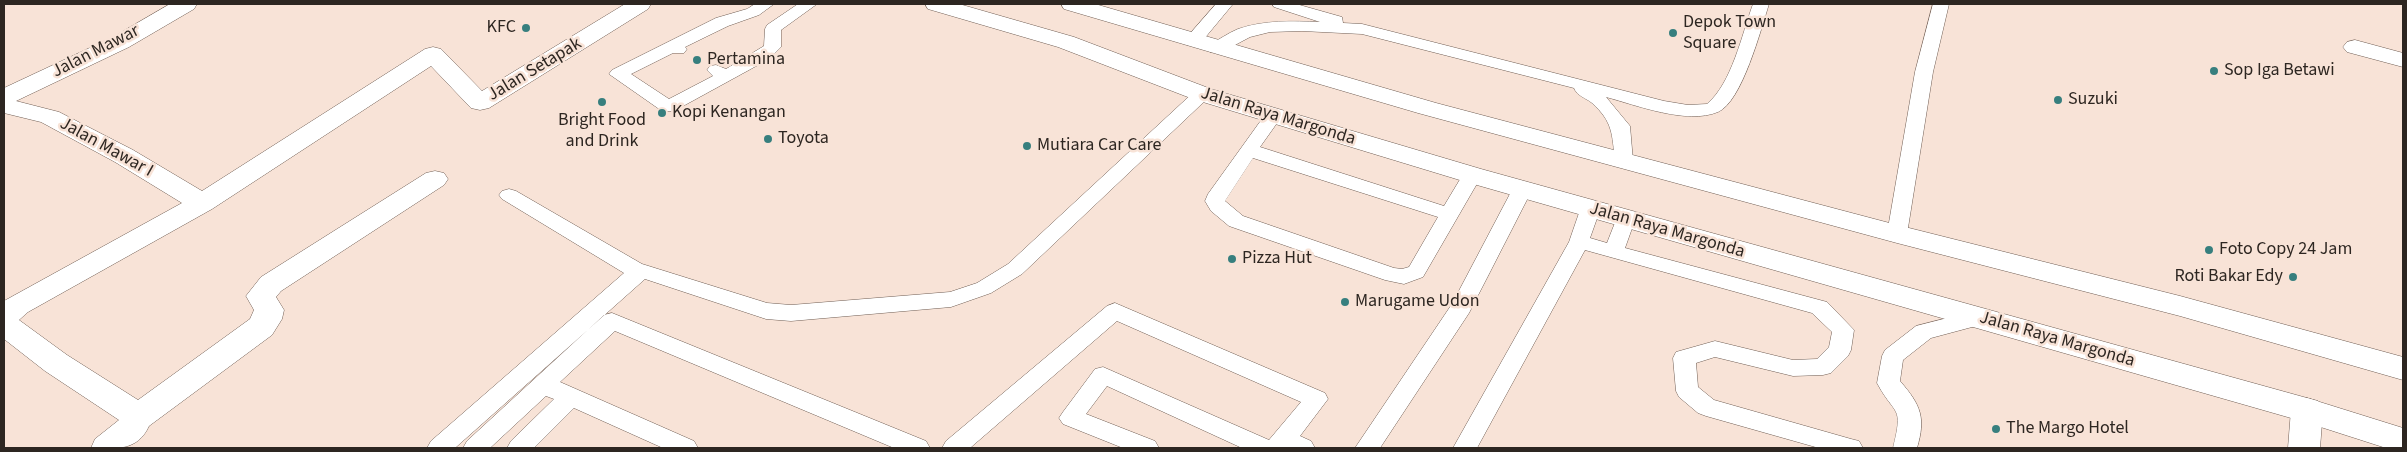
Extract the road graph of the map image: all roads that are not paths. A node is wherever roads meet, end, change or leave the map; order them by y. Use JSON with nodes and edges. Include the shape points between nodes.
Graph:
{"nodes":[{"id":1,"x":186,"y":4,"type":"edge"},
{"id":2,"x":640,"y":4,"type":"edge"},
{"id":3,"x":766,"y":4,"type":"edge"},
{"id":4,"x":809,"y":4,"type":"edge"},
{"id":5,"x":936,"y":4,"type":"edge"},
{"id":6,"x":1225,"y":4,"type":"edge"},
{"id":7,"x":1280,"y":4,"type":"edge"},
{"id":8,"x":1761,"y":4,"type":"edge"},
{"id":9,"x":1941,"y":4,"type":"edge"},
{"id":10,"x":1077,"y":5,"type":"edge"},
{"id":11,"x":1362,"y":29,"type":"junction"},
{"id":12,"x":1050,"y":38,"type":"junction"},
{"id":13,"x":1205,"y":44,"type":"junction"},
{"id":14,"x":2356,"y":47,"type":"dead end"},
{"id":15,"x":2403,"y":60,"type":"edge"},
{"id":16,"x":1572,"y":83,"type":"junction"},
{"id":17,"x":1202,"y":94,"type":"junction"},
{"id":18,"x":4,"y":97,"type":"edge"},
{"id":19,"x":4,"y":105,"type":"edge"},
{"id":20,"x":1273,"y":116,"type":"junction"},
{"id":21,"x":1249,"y":150,"type":"junction"},
{"id":22,"x":1624,"y":161,"type":"junction"},
{"id":23,"x":1472,"y":175,"type":"junction"},
{"id":24,"x":435,"y":179,"type":"dead end"},
{"id":25,"x":1522,"y":190,"type":"junction"},
{"id":26,"x":509,"y":195,"type":"dead end"},
{"id":27,"x":202,"y":203,"type":"junction"},
{"id":28,"x":1590,"y":210,"type":"junction"},
{"id":29,"x":1449,"y":214,"type":"junction"},
{"id":30,"x":1625,"y":220,"type":"junction"},
{"id":31,"x":1897,"y":234,"type":"junction"},
{"id":32,"x":1579,"y":242,"type":"junction"},
{"id":33,"x":1614,"y":251,"type":"junction"},
{"id":34,"x":639,"y":272,"type":"junction"},
{"id":35,"x":4,"y":316,"type":"edge"},
{"id":36,"x":1978,"y":318,"type":"junction"},
{"id":37,"x":4,"y":324,"type":"edge"},
{"id":38,"x":2403,"y":369,"type":"edge"},
{"id":39,"x":544,"y":385,"type":"junction"},
{"id":40,"x":571,"y":397,"type":"junction"},
{"id":41,"x":2307,"y":410,"type":"junction"},
{"id":42,"x":135,"y":419,"type":"junction"},
{"id":43,"x":2403,"y":441,"type":"edge"},
{"id":44,"x":1281,"y":446,"type":"edge"},
{"id":45,"x":107,"y":448,"type":"edge"},
{"id":46,"x":440,"y":448,"type":"edge"},
{"id":47,"x":475,"y":448,"type":"edge"},
{"id":48,"x":519,"y":448,"type":"edge"},
{"id":49,"x":686,"y":448,"type":"edge"},
{"id":50,"x":918,"y":448,"type":"edge"},
{"id":51,"x":954,"y":448,"type":"edge"},
{"id":52,"x":1147,"y":448,"type":"edge"},
{"id":53,"x":1367,"y":448,"type":"edge"},
{"id":54,"x":1465,"y":448,"type":"edge"},
{"id":55,"x":1851,"y":448,"type":"edge"},
{"id":56,"x":1905,"y":448,"type":"edge"},
{"id":57,"x":2304,"y":448,"type":"edge"}],
"edges":[{"from":1,"to":18,"type":"main road","name":"Jalan Mawar","via":[[121,42]]},
{"from":2,"to":27,"type":"main road","name":"Jalan Setapak","via":[[480,103],[433,54]]},
{"from":3,"to":4,"type":"lane","via":[[722,22],[676,48],[618,74],[668,107],[721,73],[763,55],[772,47],[773,29]]},
{"from":5,"to":12,"type":"main road","name":"Jalan Raya Margonda"},
{"from":6,"to":13,"type":"lane"},
{"from":7,"to":11,"type":"lane"},
{"from":8,"to":16,"type":"lane","via":[[1730,89],[1714,108],[1681,110]]},
{"from":9,"to":31,"type":"lane","via":[[1924,72]]},
{"from":10,"to":12,"type":"main road"},
{"from":10,"to":13,"type":"main road"},
{"from":11,"to":13,"type":"lane","via":[[1322,26],[1263,29]]},
{"from":11,"to":16,"type":"lane"},
{"from":12,"to":17,"type":"main road","name":"Jalan Raya Margonda"},
{"from":13,"to":22,"type":"main road"},
{"from":14,"to":15,"type":"main road"},
{"from":16,"to":22,"type":"lane","via":[[1598,99],[1621,126]]},
{"from":17,"to":20,"type":"main road","name":"Jalan Raya Margonda"},
{"from":17,"to":34,"type":"lane","via":[[1015,268],[984,288],[951,299],[791,313],[766,311],[648,272]]},
{"from":19,"to":27,"type":"main road","name":"Jalan Mawar I","via":[[50,117]]},
{"from":20,"to":21,"type":"lane"},
{"from":20,"to":23,"type":"main road","name":"Jalan Raya Margonda"},
{"from":21,"to":29,"type":"lane"},
{"from":21,"to":29,"type":"lane","via":[[1218,194],[1215,201],[1218,206],[1236,221],[1392,275],[1404,277],[1416,272]]},
{"from":22,"to":31,"type":"main road"},
{"from":23,"to":25,"type":"main road","name":"Jalan Raya Margonda"},
{"from":23,"to":29,"type":"lane"},
{"from":24,"to":42,"type":"main road","via":[[271,284],[261,296],[270,310],[261,327]]},
{"from":25,"to":28,"type":"main road","name":"Jalan Raya Margonda"},
{"from":25,"to":53,"type":"lane","via":[[1461,308]]},
{"from":26,"to":34,"type":"lane"},
{"from":27,"to":35,"type":"main road","via":[[18,304]]},
{"from":28,"to":30,"type":"main road","name":"Jalan Raya Margonda"},
{"from":28,"to":32,"type":"lane"},
{"from":30,"to":33,"type":"lane"},
{"from":30,"to":36,"type":"main road","name":"Jalan Raya Margonda"},
{"from":31,"to":38,"type":"main road","via":[[2190,308]]},
{"from":32,"to":33,"type":"lane"},
{"from":32,"to":54,"type":"lane"},
{"from":33,"to":55,"type":"lane","via":[[1819,307],[1843,330],[1840,350],[1823,367],[1793,368],[1715,349],[1684,358],[1687,391],[1706,407]]},
{"from":34,"to":46,"type":"lane"},
{"from":36,"to":41,"type":"main road","name":"Jalan Raya Margonda"},
{"from":36,"to":56,"type":"lane","via":[[1924,332],[1892,356],[1888,383],[1909,407],[1911,431]]},
{"from":37,"to":42,"type":"main road","via":[[56,363],[129,410]]},
{"from":39,"to":40,"type":"lane"},
{"from":39,"to":47,"type":"lane"},
{"from":39,"to":50,"type":"lane","via":[[612,321]]},
{"from":40,"to":48,"type":"lane"},
{"from":40,"to":49,"type":"lane"},
{"from":41,"to":43,"type":"main road","name":"Jalan Raya Margonda"},
{"from":41,"to":57,"type":"main road"},
{"from":42,"to":45,"type":"main road","via":[[132,428]]},
{"from":44,"to":51,"type":"lane","via":[[1317,398],[1115,310]]},
{"from":44,"to":52,"type":"lane","via":[[1103,375],[1071,418]]}]}
